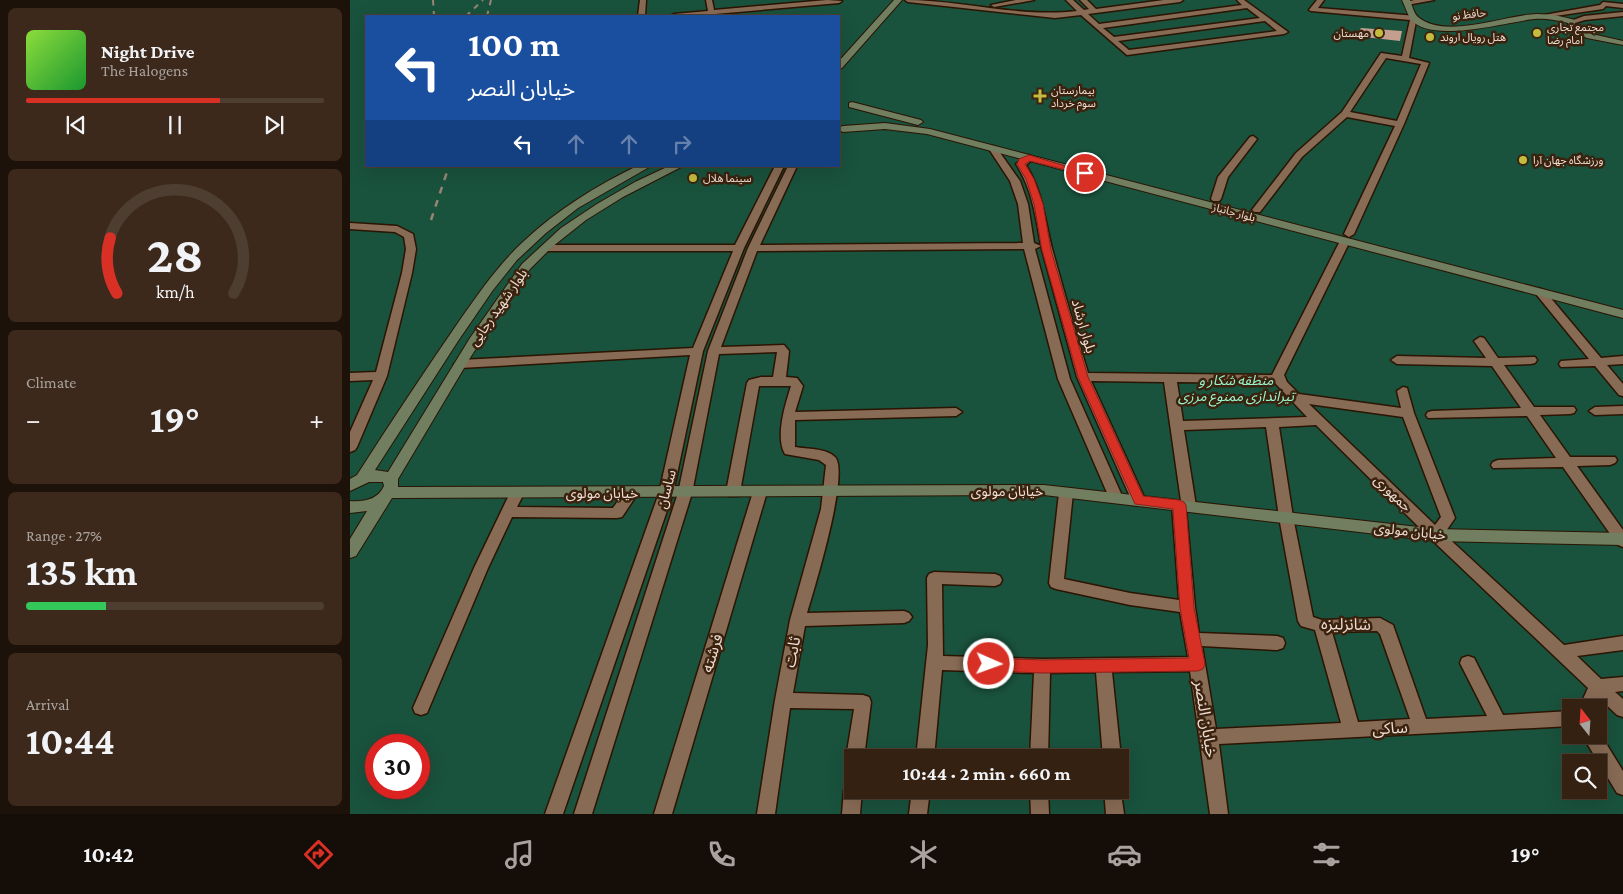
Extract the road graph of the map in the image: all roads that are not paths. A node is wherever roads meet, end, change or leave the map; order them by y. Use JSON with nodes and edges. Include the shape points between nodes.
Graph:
{"nodes":[{"id":1,"x":643,"y":0,"type":"edge"},
{"id":2,"x":709,"y":0,"type":"edge"},
{"id":3,"x":839,"y":0,"type":"edge"},
{"id":4,"x":908,"y":0,"type":"edge"},
{"id":5,"x":952,"y":0,"type":"edge"},
{"id":6,"x":1031,"y":0,"type":"edge"},
{"id":7,"x":1069,"y":0,"type":"edge"},
{"id":8,"x":1083,"y":0,"type":"edge"},
{"id":9,"x":1180,"y":0,"type":"edge"},
{"id":10,"x":1240,"y":0,"type":"edge"},
{"id":11,"x":1321,"y":0,"type":"edge"},
{"id":12,"x":1431,"y":0,"type":"edge"},
{"id":13,"x":921,"y":1,"type":"edge"},
{"id":14,"x":891,"y":2,"type":"edge"},
{"id":15,"x":1407,"y":2,"type":"edge"},
{"id":16,"x":777,"y":3,"type":"edge"},
{"id":17,"x":984,"y":4,"type":"edge"},
{"id":18,"x":1248,"y":6,"type":"junction"},
{"id":19,"x":1623,"y":6,"type":"edge"},
{"id":20,"x":1095,"y":11,"type":"junction"},
{"id":21,"x":1085,"y":12,"type":"junction"},
{"id":22,"x":711,"y":14,"type":"edge"},
{"id":23,"x":1623,"y":14,"type":"edge"},
{"id":24,"x":642,"y":15,"type":"edge"},
{"id":25,"x":692,"y":15,"type":"edge"},
{"id":26,"x":782,"y":15,"type":"edge"},
{"id":27,"x":1548,"y":15,"type":"junction"},
{"id":28,"x":1414,"y":18,"type":"junction"},
{"id":29,"x":1265,"y":19,"type":"junction"},
{"id":30,"x":1572,"y":22,"type":"junction"},
{"id":31,"x":1099,"y":26,"type":"junction"},
{"id":32,"x":1113,"y":39,"type":"junction"},
{"id":33,"x":1623,"y":43,"type":"edge"},
{"id":34,"x":840,"y":52,"type":"edge"},
{"id":35,"x":1406,"y":57,"type":"dead end"},
{"id":36,"x":840,"y":65,"type":"edge"},
{"id":37,"x":840,"y":102,"type":"edge"},
{"id":38,"x":852,"y":105,"type":"junction"},
{"id":39,"x":1345,"y":114,"type":"junction"},
{"id":40,"x":1400,"y":124,"type":"junction"},
{"id":41,"x":841,"y":129,"type":"edge"},
{"id":42,"x":1253,"y":139,"type":"dead end"},
{"id":43,"x":993,"y":148,"type":"junction"},
{"id":44,"x":1029,"y":158,"type":"junction"},
{"id":45,"x":644,"y":167,"type":"edge"},
{"id":46,"x":676,"y":167,"type":"edge"},
{"id":47,"x":780,"y":167,"type":"edge"},
{"id":48,"x":792,"y":167,"type":"edge"},
{"id":49,"x":1216,"y":199,"type":"junction"},
{"id":50,"x":1257,"y":210,"type":"junction"},
{"id":51,"x":350,"y":226,"type":"edge"},
{"id":52,"x":1347,"y":237,"type":"junction"},
{"id":53,"x":1046,"y":245,"type":"junction"},
{"id":54,"x":1029,"y":247,"type":"junction"},
{"id":55,"x":545,"y":248,"type":"junction"},
{"id":56,"x":739,"y":248,"type":"junction"},
{"id":57,"x":753,"y":248,"type":"junction"},
{"id":58,"x":1540,"y":292,"type":"junction"},
{"id":59,"x":1623,"y":304,"type":"edge"},
{"id":60,"x":1623,"y":314,"type":"edge"},
{"id":61,"x":1480,"y":342,"type":"dead end"},
{"id":62,"x":697,"y":351,"type":"junction"},
{"id":63,"x":714,"y":351,"type":"junction"},
{"id":64,"x":1396,"y":360,"type":"dead end"},
{"id":65,"x":1531,"y":360,"type":"dead end"},
{"id":66,"x":1623,"y":360,"type":"edge"},
{"id":67,"x":1495,"y":362,"type":"junction"},
{"id":68,"x":1598,"y":362,"type":"junction"},
{"id":69,"x":460,"y":364,"type":"junction"},
{"id":70,"x":1566,"y":364,"type":"dead end"},
{"id":71,"x":381,"y":376,"type":"junction"},
{"id":72,"x":350,"y":377,"type":"edge"},
{"id":73,"x":1083,"y":377,"type":"junction"},
{"id":74,"x":1170,"y":378,"type":"junction"},
{"id":75,"x":1279,"y":379,"type":"junction"},
{"id":76,"x":779,"y":381,"type":"junction"},
{"id":77,"x":1403,"y":391,"type":"dead end"},
{"id":78,"x":1623,"y":392,"type":"edge"},
{"id":79,"x":1295,"y":398,"type":"junction"},
{"id":80,"x":1570,"y":410,"type":"dead end"},
{"id":81,"x":1623,"y":410,"type":"edge"},
{"id":82,"x":1530,"y":411,"type":"junction"},
{"id":83,"x":1594,"y":411,"type":"dead end"},
{"id":84,"x":956,"y":412,"type":"dead end"},
{"id":85,"x":1408,"y":413,"type":"junction"},
{"id":86,"x":1432,"y":415,"type":"dead end"},
{"id":87,"x":789,"y":416,"type":"junction"},
{"id":88,"x":1319,"y":421,"type":"junction"},
{"id":89,"x":1272,"y":422,"type":"junction"},
{"id":90,"x":1177,"y":426,"type":"junction"},
{"id":91,"x":350,"y":447,"type":"edge"},
{"id":92,"x":1610,"y":460,"type":"dead end"},
{"id":93,"x":1566,"y":462,"type":"junction"},
{"id":94,"x":1498,"y":465,"type":"dead end"},
{"id":95,"x":357,"y":482,"type":"edge"},
{"id":96,"x":387,"y":491,"type":"junction"},
{"id":97,"x":733,"y":492,"type":"junction"},
{"id":98,"x":760,"y":492,"type":"junction"},
{"id":99,"x":828,"y":492,"type":"junction"},
{"id":100,"x":1066,"y":492,"type":"junction"},
{"id":101,"x":517,"y":493,"type":"junction"},
{"id":102,"x":631,"y":493,"type":"junction"},
{"id":103,"x":666,"y":493,"type":"junction"},
{"id":104,"x":686,"y":493,"type":"junction"},
{"id":105,"x":1116,"y":498,"type":"junction"},
{"id":106,"x":1139,"y":501,"type":"junction"},
{"id":107,"x":1184,"y":506,"type":"junction"},
{"id":108,"x":350,"y":507,"type":"edge"},
{"id":109,"x":508,"y":512,"type":"junction"},
{"id":110,"x":1286,"y":517,"type":"junction"},
{"id":111,"x":1436,"y":535,"type":"junction"},
{"id":112,"x":1623,"y":540,"type":"edge"},
{"id":113,"x":350,"y":552,"type":"edge"},
{"id":114,"x":995,"y":580,"type":"dead end"},
{"id":115,"x":1187,"y":608,"type":"junction"},
{"id":116,"x":904,"y":617,"type":"dead end"},
{"id":117,"x":798,"y":620,"type":"junction"},
{"id":118,"x":1322,"y":626,"type":"junction"},
{"id":119,"x":1192,"y":639,"type":"junction"},
{"id":120,"x":1277,"y":643,"type":"dead end"},
{"id":121,"x":1623,"y":643,"type":"edge"},
{"id":122,"x":1560,"y":652,"type":"junction"},
{"id":123,"x":935,"y":662,"type":"junction"},
{"id":124,"x":1468,"y":663,"type":"dead end"},
{"id":125,"x":1198,"y":664,"type":"junction"},
{"id":126,"x":1103,"y":665,"type":"junction"},
{"id":127,"x":1042,"y":666,"type":"junction"},
{"id":128,"x":1623,"y":684,"type":"edge"},
{"id":129,"x":1597,"y":686,"type":"junction"},
{"id":130,"x":1591,"y":699,"type":"edge"},
{"id":131,"x":783,"y":700,"type":"junction"},
{"id":132,"x":421,"y":708,"type":"dead end"},
{"id":133,"x":1623,"y":710,"type":"edge"},
{"id":134,"x":1562,"y":720,"type":"edge"},
{"id":135,"x":1499,"y":723,"type":"junction"},
{"id":136,"x":1420,"y":727,"type":"junction"},
{"id":137,"x":1352,"y":730,"type":"junction"},
{"id":138,"x":1209,"y":737,"type":"junction"},
{"id":139,"x":1597,"y":744,"type":"edge"},
{"id":140,"x":856,"y":749,"type":"edge"},
{"id":141,"x":926,"y":749,"type":"edge"},
{"id":142,"x":1039,"y":749,"type":"edge"},
{"id":143,"x":1111,"y":749,"type":"edge"},
{"id":144,"x":1623,"y":787,"type":"edge"},
{"id":145,"x":852,"y":799,"type":"edge"},
{"id":146,"x":920,"y":799,"type":"edge"},
{"id":147,"x":1039,"y":799,"type":"edge"},
{"id":148,"x":1114,"y":799,"type":"edge"},
{"id":149,"x":554,"y":814,"type":"edge"},
{"id":150,"x":583,"y":814,"type":"edge"},
{"id":151,"x":663,"y":814,"type":"edge"},
{"id":152,"x":766,"y":814,"type":"edge"},
{"id":153,"x":851,"y":814,"type":"edge"},
{"id":154,"x":918,"y":814,"type":"edge"},
{"id":155,"x":1040,"y":814,"type":"edge"},
{"id":156,"x":1115,"y":814,"type":"edge"},
{"id":157,"x":1219,"y":814,"type":"edge"}],
"edges":[{"from":1,"to":24,"type":"street"},
{"from":2,"to":22,"type":"street"},
{"from":3,"to":16,"type":"street"},
{"from":4,"to":13,"type":"street"},
{"from":5,"to":17,"type":"street"},
{"from":6,"to":17,"type":"street"},
{"from":7,"to":21,"type":"street"},
{"from":8,"to":20,"type":"street"},
{"from":9,"to":20,"type":"street"},
{"from":10,"to":18,"type":"street"},
{"from":11,"to":28,"type":"street","via":[[1314,10]]},
{"from":12,"to":15,"type":"street"},
{"from":13,"to":17,"type":"street"},
{"from":14,"to":34,"type":"main road"},
{"from":14,"to":36,"type":"main road"},
{"from":15,"to":28,"type":"main road"},
{"from":16,"to":22,"type":"street"},
{"from":16,"to":26,"type":"street"},
{"from":17,"to":21,"type":"street","via":[[1055,16]]},
{"from":18,"to":29,"type":"street"},
{"from":18,"to":31,"type":"street"},
{"from":19,"to":27,"type":"street","via":[[1603,4],[1604,7]]},
{"from":20,"to":21,"type":"street"},
{"from":21,"to":31,"type":"street"},
{"from":22,"to":25,"type":"street"},
{"from":23,"to":30,"type":"street"},
{"from":27,"to":28,"type":"main road","name":"حافظ نو","via":[[1449,28],[1431,26]]},
{"from":27,"to":30,"type":"main road"},
{"from":28,"to":35,"type":"street"},
{"from":29,"to":32,"type":"street"},
{"from":29,"to":32,"type":"street","via":[[1284,32],[1138,53],[1127,53]]},
{"from":30,"to":33,"type":"main road","via":[[1571,27],[1581,33]]},
{"from":31,"to":32,"type":"street"},
{"from":37,"to":38,"type":"main road","name":"بلوار جانباز"},
{"from":38,"to":41,"type":"main road","via":[[860,118],[852,126]]},
{"from":38,"to":49,"type":"main road","name":"بلوار جانباز"},
{"from":39,"to":40,"type":"street"},
{"from":39,"to":40,"type":"street","via":[[1384,55],[1425,63]]},
{"from":39,"to":50,"type":"street","via":[[1299,155]]},
{"from":40,"to":52,"type":"street"},
{"from":41,"to":43,"type":"main road","name":"بلوار جانباز","via":[[872,126],[910,128]]},
{"from":42,"to":49,"type":"street","via":[[1223,177]]},
{"from":43,"to":44,"type":"main road","name":"بلوار جانباز"},
{"from":43,"to":54,"type":"street","via":[[1015,181],[1023,204]]},
{"from":44,"to":52,"type":"main road","name":"بلوار جانباز"},
{"from":44,"to":53,"type":"street","name":"بلوار ارشاد","via":[[1021,164],[1038,204]]},
{"from":45,"to":95,"type":"main road","name":"بلوار شهید رجایی","via":[[604,186],[572,208],[513,258],[456,334]]},
{"from":46,"to":55,"type":"main road","name":"بلوار شهید رجایی","via":[[617,195]]},
{"from":47,"to":56,"type":"street","name":"ساسان"},
{"from":48,"to":57,"type":"street","name":"ساسان"},
{"from":49,"to":50,"type":"main road","name":"بلوار جانباز"},
{"from":50,"to":52,"type":"main road","name":"بلوار جانباز"},
{"from":51,"to":71,"type":"street","via":[[397,229],[409,236],[411,249],[407,273]]},
{"from":52,"to":58,"type":"main road","name":"بلوار جانباز"},
{"from":52,"to":59,"type":"main road","name":"بلوار جانباز"},
{"from":52,"to":75,"type":"street","via":[[1278,375]]},
{"from":53,"to":54,"type":"street"},
{"from":53,"to":73,"type":"street","name":"بلوار ارشاد"},
{"from":54,"to":57,"type":"street"},
{"from":54,"to":105,"type":"street","via":[[1064,379]]},
{"from":55,"to":56,"type":"street"},
{"from":55,"to":69,"type":"main road","name":"بلوار شهید رجایی","via":[[512,285]]},
{"from":56,"to":62,"type":"street","name":"ساسان"},
{"from":57,"to":63,"type":"street","name":"ساسان"},
{"from":58,"to":60,"type":"main road","name":"بلوار جانباز"},
{"from":58,"to":68,"type":"street"},
{"from":61,"to":67,"type":"street"},
{"from":62,"to":69,"type":"street"},
{"from":62,"to":103,"type":"street","name":"ساسان"},
{"from":63,"to":76,"type":"street","via":[[780,348],[783,351]]},
{"from":63,"to":104,"type":"street","name":"ساسان"},
{"from":64,"to":67,"type":"street"},
{"from":65,"to":67,"type":"street"},
{"from":66,"to":68,"type":"street"},
{"from":67,"to":82,"type":"street"},
{"from":68,"to":70,"type":"street"},
{"from":68,"to":78,"type":"street"},
{"from":69,"to":96,"type":"main road","name":"بلوار شهید رجایی"},
{"from":71,"to":72,"type":"street"},
{"from":71,"to":91,"type":"street"},
{"from":73,"to":74,"type":"street"},
{"from":73,"to":106,"type":"street","name":"بلوار ارشاد"},
{"from":74,"to":75,"type":"street"},
{"from":74,"to":90,"type":"street","name":"خیابان النصر"},
{"from":75,"to":79,"type":"street","name":"جمهوری"},
{"from":76,"to":87,"type":"street","via":[[793,381],[797,386]]},
{"from":76,"to":97,"type":"street","via":[[753,383]]},
{"from":77,"to":85,"type":"street"},
{"from":79,"to":85,"type":"street"},
{"from":79,"to":88,"type":"street","name":"جمهوری"},
{"from":80,"to":82,"type":"street"},
{"from":81,"to":83,"type":"street"},
{"from":82,"to":86,"type":"street"},
{"from":82,"to":93,"type":"street"},
{"from":84,"to":87,"type":"street"},
{"from":85,"to":111,"type":"street","via":[[1448,518]]},
{"from":87,"to":99,"type":"street","name":"ثابت","via":[[790,451],[831,459]]},
{"from":88,"to":89,"type":"street"},
{"from":88,"to":111,"type":"street","name":"جمهوری"},
{"from":89,"to":90,"type":"street"},
{"from":89,"to":110,"type":"street"},
{"from":90,"to":107,"type":"street","name":"خیابان النصر"},
{"from":92,"to":93,"type":"street"},
{"from":93,"to":94,"type":"street"},
{"from":93,"to":112,"type":"street"},
{"from":95,"to":96,"type":"main road","via":[[374,475],[384,476]]},
{"from":96,"to":101,"type":"main road","name":"خیابان مولوی"},
{"from":96,"to":108,"type":"main road","via":[[360,508]]},
{"from":96,"to":113,"type":"main road","name":"بلوار شهید رجایی"},
{"from":97,"to":98,"type":"main road","name":"خیابان مولوی"},
{"from":97,"to":104,"type":"main road","name":"خیابان مولوی"},
{"from":98,"to":99,"type":"main road","name":"خیابان مولوی"},
{"from":98,"to":151,"type":"street","name":"فرشته"},
{"from":99,"to":100,"type":"main road","name":"خیابان مولوی"},
{"from":99,"to":117,"type":"street","name":"ثابت","via":[[828,509]]},
{"from":100,"to":105,"type":"main road","name":"خیابان مولوی"},
{"from":100,"to":115,"type":"street","via":[[1056,583]]},
{"from":101,"to":102,"type":"main road","name":"خیابان مولوی"},
{"from":101,"to":109,"type":"street"},
{"from":102,"to":103,"type":"main road","name":"خیابان مولوی"},
{"from":102,"to":109,"type":"street","via":[[617,513]]},
{"from":103,"to":104,"type":"main road","name":"خیابان مولوی"},
{"from":103,"to":149,"type":"street","name":"ساسان"},
{"from":104,"to":150,"type":"street","name":"ساسان"},
{"from":105,"to":106,"type":"main road","name":"خیابان مولوی"},
{"from":106,"to":107,"type":"main road","name":"خیابان مولوی"},
{"from":107,"to":110,"type":"main road","name":"خیابان مولوی"},
{"from":107,"to":115,"type":"street","name":"خیابان النصر"},
{"from":109,"to":132,"type":"street"},
{"from":110,"to":111,"type":"main road","name":"خیابان مولوی"},
{"from":110,"to":118,"type":"street","name":"شانزلیزه","via":[[1306,621]]},
{"from":111,"to":112,"type":"main road","name":"خیابان مولوی"},
{"from":111,"to":122,"type":"street","name":"جمهوری"},
{"from":114,"to":123,"type":"street","via":[[934,578]]},
{"from":115,"to":119,"type":"street","name":"خیابان النصر"},
{"from":116,"to":117,"type":"street"},
{"from":117,"to":131,"type":"street","name":"ثابت"},
{"from":118,"to":136,"type":"street","name":"شانزلیزه","via":[[1380,624],[1387,630]]},
{"from":118,"to":137,"type":"street"},
{"from":119,"to":120,"type":"street"},
{"from":119,"to":125,"type":"street","name":"خیابان النصر"},
{"from":121,"to":122,"type":"street"},
{"from":122,"to":129,"type":"street","name":"جمهوری"},
{"from":123,"to":127,"type":"street"},
{"from":123,"to":141,"type":"street"},
{"from":124,"to":135,"type":"street"},
{"from":125,"to":126,"type":"street"},
{"from":125,"to":138,"type":"street","name":"خیابان النصر"},
{"from":126,"to":127,"type":"street"},
{"from":126,"to":143,"type":"street"},
{"from":127,"to":142,"type":"street"},
{"from":128,"to":129,"type":"street"},
{"from":129,"to":130,"type":"street"},
{"from":129,"to":133,"type":"street","name":"جمهوری"},
{"from":131,"to":140,"type":"street","via":[[863,702]]},
{"from":131,"to":152,"type":"street","name":"ثابت"},
{"from":134,"to":135,"type":"street","name":"ساکی"},
{"from":135,"to":136,"type":"street","name":"ساکی"},
{"from":136,"to":137,"type":"street","name":"ساکی"},
{"from":137,"to":138,"type":"street","name":"ساکی"},
{"from":138,"to":157,"type":"street","name":"خیابان النصر"},
{"from":139,"to":144,"type":"street"},
{"from":145,"to":153,"type":"street"},
{"from":146,"to":154,"type":"street"},
{"from":147,"to":155,"type":"street"},
{"from":148,"to":156,"type":"street"}]}
